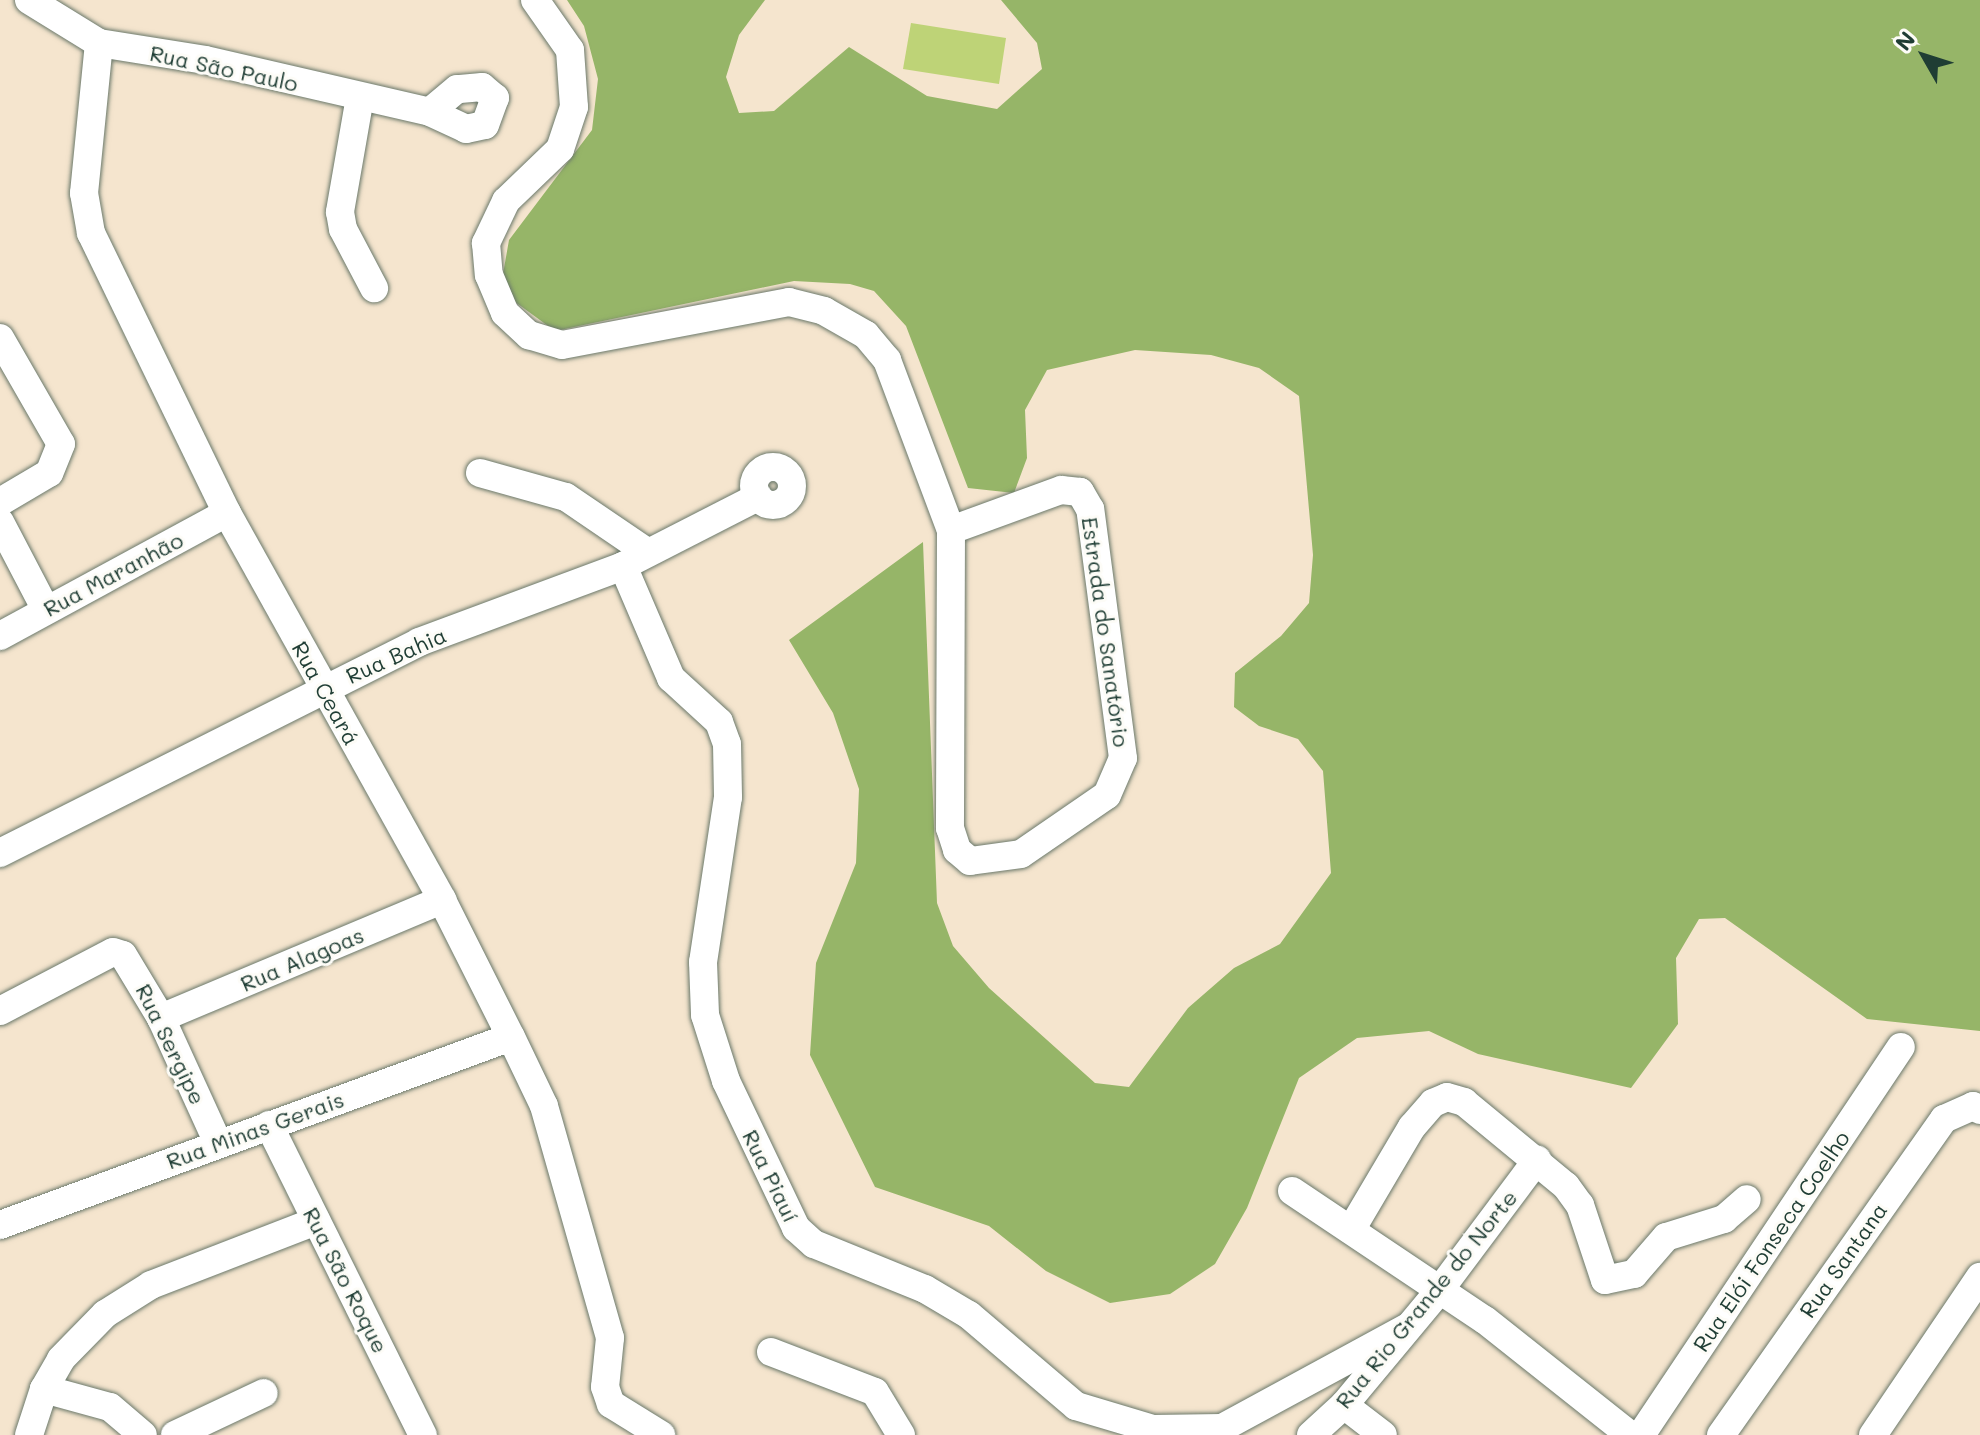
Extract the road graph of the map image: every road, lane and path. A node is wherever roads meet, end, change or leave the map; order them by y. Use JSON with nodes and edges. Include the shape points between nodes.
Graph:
{"nodes":[{"id":1,"x":29,"y":0,"type":"edge"},
{"id":2,"x":535,"y":0,"type":"edge"},
{"id":3,"x":99,"y":43,"type":"junction"},
{"id":4,"x":360,"y":97,"type":"junction"},
{"id":5,"x":430,"y":112,"type":"dead end"},
{"id":6,"x":374,"y":288,"type":"dead end"},
{"id":7,"x":0,"y":338,"type":"edge"},
{"id":8,"x":480,"y":473,"type":"dead end"},
{"id":9,"x":758,"y":497,"type":"dead end"},
{"id":10,"x":0,"y":502,"type":"edge"},
{"id":11,"x":227,"y":513,"type":"junction"},
{"id":12,"x":0,"y":522,"type":"edge"},
{"id":13,"x":951,"y":530,"type":"junction"},
{"id":14,"x":635,"y":559,"type":"junction"},
{"id":15,"x":46,"y":610,"type":"junction"},
{"id":16,"x":0,"y":636,"type":"edge"},
{"id":17,"x":323,"y":688,"type":"junction"},
{"id":18,"x":0,"y":853,"type":"edge"},
{"id":19,"x":442,"y":900,"type":"junction"},
{"id":20,"x":0,"y":1011,"type":"edge"},
{"id":21,"x":161,"y":1018,"type":"junction"},
{"id":22,"x":511,"y":1037,"type":"junction"},
{"id":23,"x":1901,"y":1047,"type":"dead end"},
{"id":24,"x":1980,"y":1110,"type":"edge"},
{"id":25,"x":269,"y":1125,"type":"junction"},
{"id":26,"x":218,"y":1143,"type":"junction"},
{"id":27,"x":1537,"y":1160,"type":"junction"},
{"id":28,"x":1292,"y":1191,"type":"dead end"},
{"id":29,"x":1747,"y":1199,"type":"dead end"},
{"id":30,"x":316,"y":1221,"type":"junction"},
{"id":31,"x":0,"y":1225,"type":"edge"},
{"id":32,"x":1351,"y":1230,"type":"junction"},
{"id":33,"x":1980,"y":1277,"type":"edge"},
{"id":34,"x":1439,"y":1291,"type":"junction"},
{"id":35,"x":1408,"y":1327,"type":"junction"},
{"id":36,"x":771,"y":1352,"type":"dead end"},
{"id":37,"x":44,"y":1389,"type":"junction"},
{"id":38,"x":264,"y":1393,"type":"dead end"},
{"id":39,"x":1344,"y":1405,"type":"junction"},
{"id":40,"x":29,"y":1435,"type":"edge"},
{"id":41,"x":143,"y":1435,"type":"edge"},
{"id":42,"x":175,"y":1435,"type":"edge"},
{"id":43,"x":423,"y":1435,"type":"edge"},
{"id":44,"x":661,"y":1435,"type":"edge"},
{"id":45,"x":901,"y":1435,"type":"edge"},
{"id":46,"x":1311,"y":1435,"type":"edge"},
{"id":47,"x":1383,"y":1435,"type":"edge"},
{"id":48,"x":1630,"y":1435,"type":"edge"},
{"id":49,"x":1641,"y":1435,"type":"edge"},
{"id":50,"x":1721,"y":1435,"type":"edge"},
{"id":51,"x":1873,"y":1435,"type":"edge"}],
"edges":[{"from":1,"to":3,"type":"street","name":"Rua São Paulo"},
{"from":2,"to":13,"type":"street","name":"Estrada do Sanatório","via":[[570,50],[574,107],[560,149],[506,201],[486,243],[489,275],[505,313],[529,335],[562,345],[789,302],[824,311],[866,335],[887,360]]},
{"from":3,"to":4,"type":"street","name":"Rua São Paulo","via":[[205,60]]},
{"from":3,"to":11,"type":"street","name":"Rua Ceará","via":[[85,216]]},
{"from":4,"to":5,"type":"street","name":"Rua São Paulo"},
{"from":4,"to":6,"type":"street","via":[[340,212],[343,229]]},
{"from":7,"to":10,"type":"street","via":[[61,444],[49,473]]},
{"from":8,"to":14,"type":"street","via":[[566,497]]},
{"from":9,"to":14,"type":"street","name":"Rua Bahia"},
{"from":11,"to":15,"type":"street","name":"Rua Maranhão"},
{"from":11,"to":17,"type":"street","name":"Rua Ceará"},
{"from":12,"to":15,"type":"street"},
{"from":13,"to":13,"type":"street","name":"Estrada do Sanatório","via":[[1061,490],[1080,492],[1090,509],[1122,771],[1107,795],[1021,854],[1000,858],[970,861],[957,850],[950,828]]},
{"from":14,"to":17,"type":"street","name":"Rua Bahia","via":[[419,642]]},
{"from":14,"to":35,"type":"street","name":"Rua Piauí","via":[[671,678],[719,722],[727,744],[728,797],[703,962],[705,1015],[726,1081],[796,1228],[814,1244],[925,1289],[969,1315],[1076,1406],[1153,1429],[1222,1428]]},
{"from":15,"to":16,"type":"street","name":"Rua Maranhão"},
{"from":17,"to":18,"type":"street","name":"Rua Bahia"},
{"from":17,"to":19,"type":"street","name":"Rua Ceará"},
{"from":19,"to":21,"type":"street","name":"Rua Alagoas"},
{"from":19,"to":22,"type":"street","name":"Rua Ceará"},
{"from":20,"to":21,"type":"street","name":"Rua Sergipe","via":[[113,952],[130,962]]},
{"from":21,"to":26,"type":"street","name":"Rua Sergipe"},
{"from":22,"to":25,"type":"street","name":"Rua Minas Gerais"},
{"from":22,"to":44,"type":"street","name":"Rua Ceará","via":[[544,1106],[610,1338],[605,1387],[611,1404]]},
{"from":23,"to":49,"type":"street","name":"Rua Elói Fonseca Coelho"},
{"from":24,"to":50,"type":"street","name":"Rua Santana","via":[[1973,1106],[1944,1119]]},
{"from":25,"to":26,"type":"street","name":"Rua Minas Gerais"},
{"from":25,"to":30,"type":"street","name":"Rua São Roque"},
{"from":26,"to":31,"type":"street","name":"Rua Minas Gerais"},
{"from":27,"to":29,"type":"street","via":[[1580,1205],[1605,1280],[1634,1274],[1666,1237],[1724,1219]]},
{"from":27,"to":32,"type":"street","via":[[1464,1102],[1447,1097],[1433,1103],[1412,1127]]},
{"from":27,"to":34,"type":"street","name":"Rua Rio Grande do Norte"},
{"from":28,"to":32,"type":"street"},
{"from":30,"to":37,"type":"street","via":[[151,1285],[105,1314],[61,1359]]},
{"from":30,"to":43,"type":"street","name":"Rua São Roque"},
{"from":32,"to":34,"type":"street"},
{"from":33,"to":51,"type":"street"},
{"from":34,"to":35,"type":"street","name":"Rua Rio Grande do Norte"},
{"from":34,"to":48,"type":"street","via":[[1485,1320]]},
{"from":35,"to":39,"type":"street","name":"Rua Rio Grande do Norte"},
{"from":36,"to":45,"type":"street","via":[[875,1392]]},
{"from":37,"to":40,"type":"street"},
{"from":37,"to":41,"type":"street","via":[[110,1407]]},
{"from":38,"to":42,"type":"street"},
{"from":39,"to":46,"type":"street","name":"Rua Rio Grande do Norte"},
{"from":39,"to":47,"type":"street"}]}
